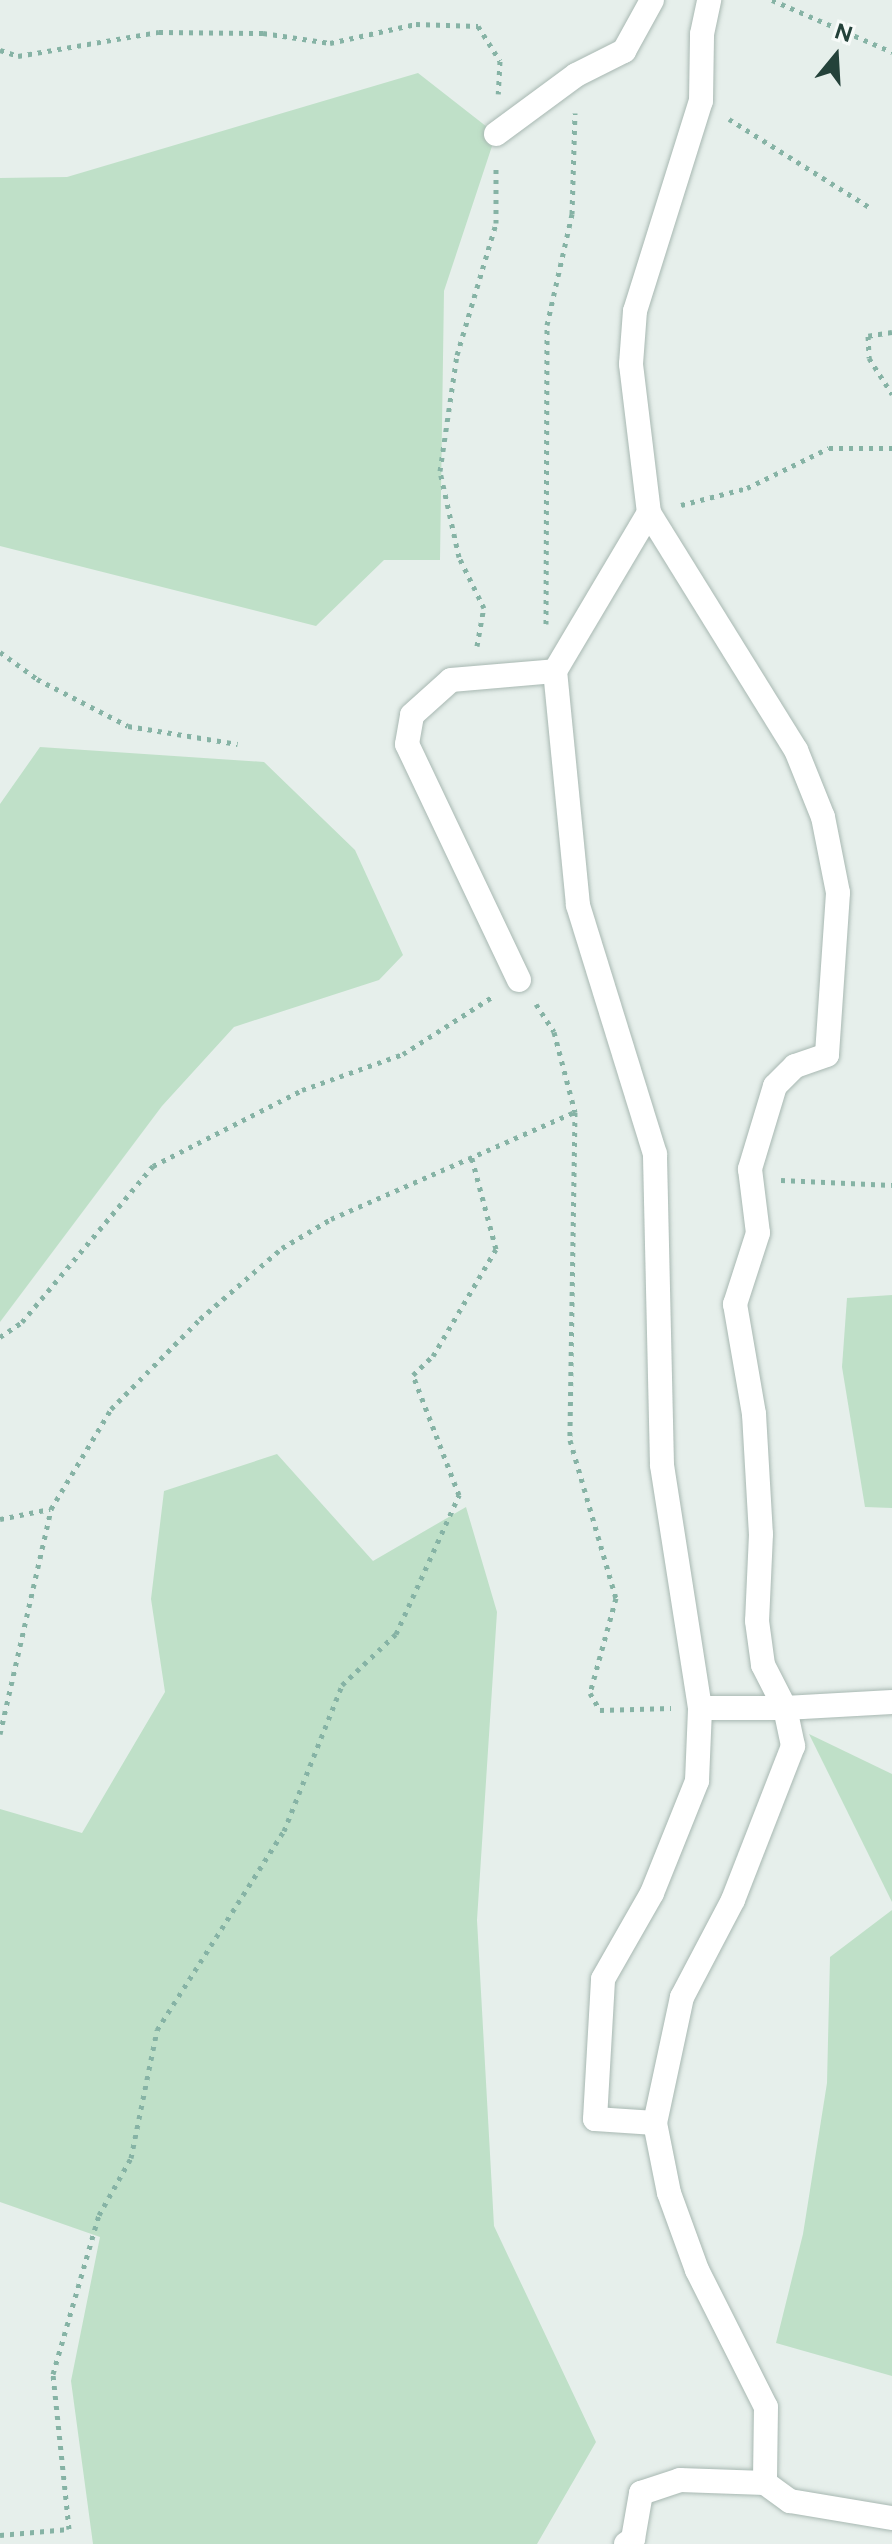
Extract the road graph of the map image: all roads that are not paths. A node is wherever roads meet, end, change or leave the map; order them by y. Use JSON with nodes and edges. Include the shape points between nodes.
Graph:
{"nodes":[{"id":1,"x":652,"y":0,"type":"edge"},
{"id":2,"x":706,"y":1,"type":"edge"},
{"id":3,"x":496,"y":134,"type":"road end"},
{"id":4,"x":649,"y":513,"type":"junction"},
{"id":5,"x":550,"y":672,"type":"junction"},
{"id":6,"x":519,"y":980,"type":"road end"},
{"id":7,"x":892,"y":1702,"type":"edge"},
{"id":8,"x":700,"y":1708,"type":"junction"},
{"id":9,"x":785,"y":1708,"type":"junction"},
{"id":10,"x":655,"y":2123,"type":"junction"},
{"id":11,"x":765,"y":2483,"type":"junction"},
{"id":12,"x":892,"y":2518,"type":"edge"},
{"id":13,"x":626,"y":2544,"type":"edge"}],
"edges":[{"from":1,"to":3,"type":"street","via":[[624,51],[576,75]]},
{"from":2,"to":4,"type":"street","via":[[701,101],[635,311],[631,364]]},
{"from":4,"to":5,"type":"street"},
{"from":4,"to":9,"type":"street","via":[[796,750],[823,817],[838,893],[827,1055],[795,1066],[775,1086],[750,1169],[758,1233],[735,1304],[754,1414],[761,1534],[757,1621],[763,1665]]},
{"from":5,"to":6,"type":"street","via":[[451,680],[412,715],[407,744]]},
{"from":5,"to":8,"type":"street","via":[[578,905],[655,1154],[662,1465]]},
{"from":7,"to":9,"type":"street"},
{"from":8,"to":9,"type":"street"},
{"from":8,"to":10,"type":"street","via":[[697,1781],[652,1893],[603,1979],[595,2119]]},
{"from":9,"to":10,"type":"street","via":[[793,1746],[733,1900],[682,1997]]},
{"from":10,"to":11,"type":"street","via":[[669,2193],[697,2270],[766,2407]]},
{"from":11,"to":12,"type":"street","via":[[790,2501]]},
{"from":11,"to":13,"type":"street","via":[[680,2480],[641,2493],[633,2539]]}]}
